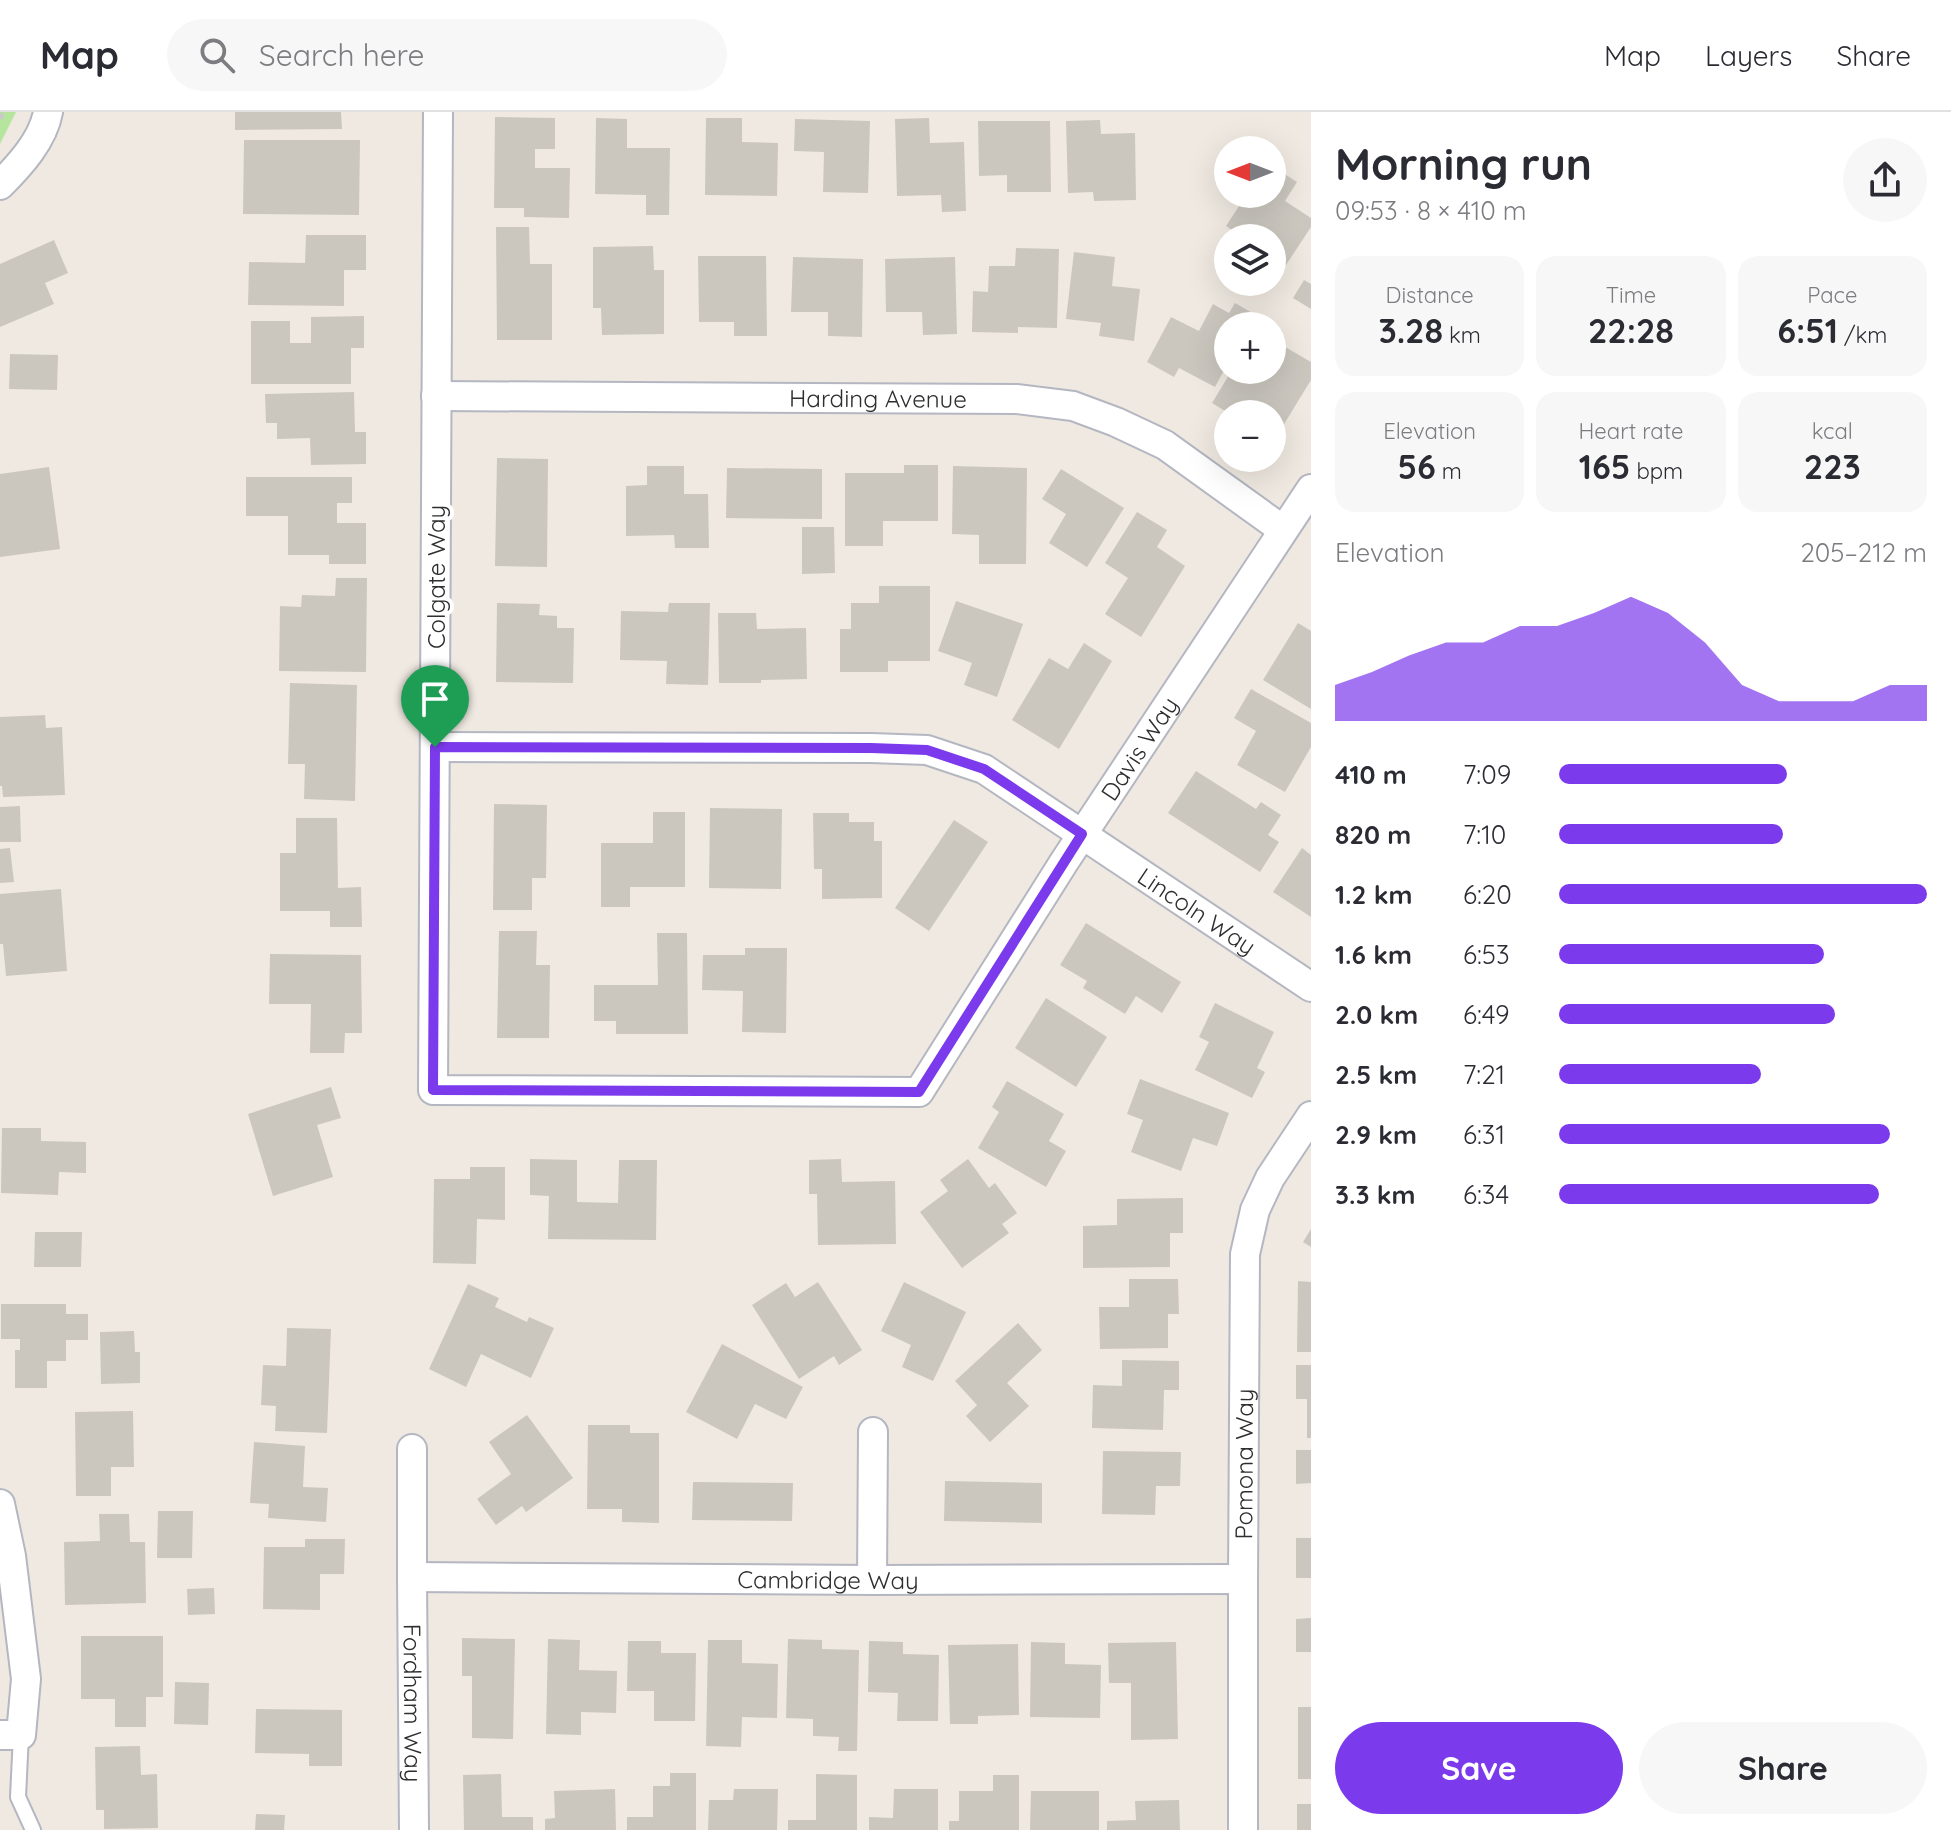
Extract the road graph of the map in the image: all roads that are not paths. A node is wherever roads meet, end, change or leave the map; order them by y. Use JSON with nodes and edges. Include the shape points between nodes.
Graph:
{"nodes":[{"id":1,"x":48,"y":112,"type":"edge"},
{"id":2,"x":438,"y":112,"type":"edge"},
{"id":3,"x":0,"y":185,"type":"edge"},
{"id":4,"x":436,"y":396,"type":"junction"},
{"id":5,"x":1311,"y":489,"type":"edge"},
{"id":6,"x":1283,"y":530,"type":"junction"},
{"id":7,"x":435,"y":747,"type":"junction"},
{"id":8,"x":1082,"y":834,"type":"junction"},
{"id":9,"x":1311,"y":987,"type":"edge"},
{"id":10,"x":919,"y":1092,"type":"joint"},
{"id":11,"x":1311,"y":1116,"type":"edge"},
{"id":12,"x":873,"y":1432,"type":"dead end"},
{"id":13,"x":412,"y":1449,"type":"dead end"},
{"id":14,"x":0,"y":1504,"type":"edge"},
{"id":15,"x":412,"y":1577,"type":"junction"},
{"id":16,"x":1243,"y":1579,"type":"junction"},
{"id":17,"x":872,"y":1580,"type":"junction"},
{"id":18,"x":10,"y":1735,"type":"edge"},
{"id":19,"x":33,"y":1830,"type":"edge"},
{"id":20,"x":414,"y":1830,"type":"edge"},
{"id":21,"x":1243,"y":1830,"type":"edge"}],
"edges":[{"from":1,"to":3,"type":"street","via":[[21,164]]},
{"from":2,"to":4,"type":"street","name":"Colgate Way"},
{"from":4,"to":6,"type":"street","name":"Harding Avenue","via":[[1016,399],[1073,406],[1165,445]]},
{"from":4,"to":7,"type":"street","name":"Colgate Way"},
{"from":5,"to":6,"type":"street","name":"Davis Way"},
{"from":6,"to":8,"type":"street","name":"Davis Way"},
{"from":7,"to":8,"type":"street","name":"Lincoln Way","via":[[927,750],[984,769]]},
{"from":7,"to":10,"type":"street","name":"Colgate Way","via":[[433,1090]]},
{"from":8,"to":9,"type":"street","name":"Lincoln Way"},
{"from":8,"to":10,"type":"street","name":"Davis Way"},
{"from":11,"to":16,"type":"street","name":"Pomona Way","via":[[1270,1178],[1255,1210],[1245,1254]]},
{"from":12,"to":17,"type":"street"},
{"from":13,"to":15,"type":"street","name":"Fordham Way"},
{"from":14,"to":18,"type":"street","via":[[26,1679]]},
{"from":15,"to":17,"type":"street","name":"Cambridge Way"},
{"from":15,"to":20,"type":"street","name":"Fordham Way"},
{"from":16,"to":17,"type":"street","name":"Cambridge Way"},
{"from":16,"to":21,"type":"street","name":"Pomona Way"},
{"from":18,"to":19,"type":"lane","via":[[18,1797]]}]}
